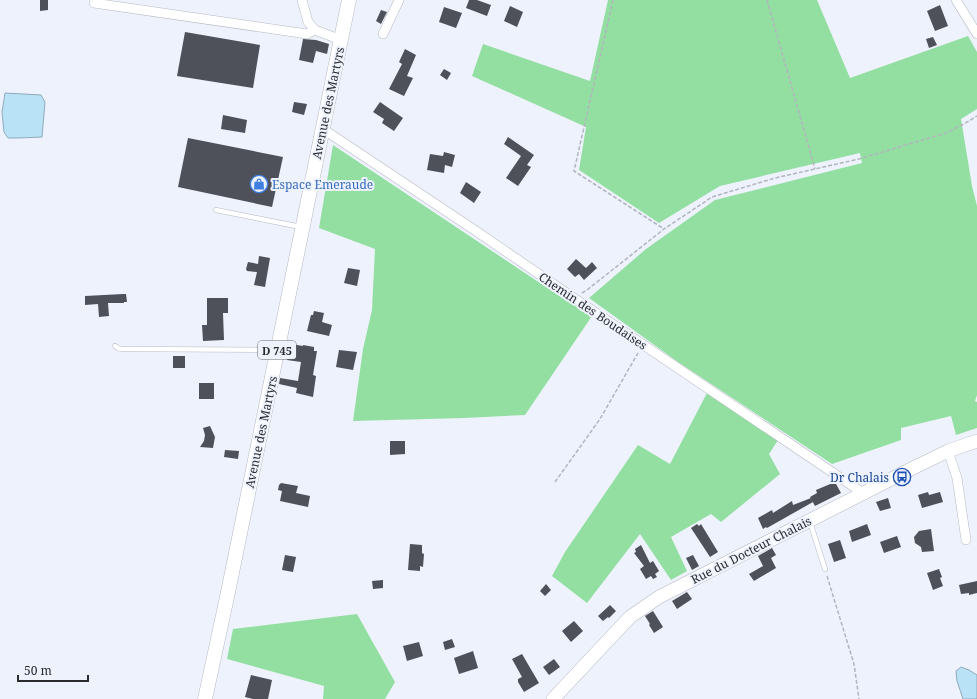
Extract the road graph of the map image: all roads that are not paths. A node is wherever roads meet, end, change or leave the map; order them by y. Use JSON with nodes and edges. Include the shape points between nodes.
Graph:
{"nodes":[{"id":1,"x":302,"y":0,"type":"edge"},
{"id":2,"x":349,"y":0,"type":"edge"},
{"id":3,"x":399,"y":0,"type":"edge"},
{"id":4,"x":956,"y":0,"type":"edge"},
{"id":5,"x":94,"y":3,"type":"dead end"},
{"id":6,"x":315,"y":30,"type":"junction"},
{"id":7,"x":384,"y":34,"type":"dead end"},
{"id":8,"x":977,"y":34,"type":"edge"},
{"id":9,"x":341,"y":40,"type":"junction"},
{"id":10,"x":322,"y":130,"type":"junction"},
{"id":11,"x":216,"y":210,"type":"dead end"},
{"id":12,"x":302,"y":228,"type":"junction"},
{"id":13,"x":115,"y":346,"type":"dead end"},
{"id":14,"x":277,"y":350,"type":"junction"},
{"id":15,"x":977,"y":441,"type":"edge"},
{"id":16,"x":948,"y":452,"type":"junction"},
{"id":17,"x":863,"y":493,"type":"junction"},
{"id":18,"x":809,"y":520,"type":"junction"},
{"id":19,"x":966,"y":540,"type":"dead end"},
{"id":20,"x":825,"y":569,"type":"road end"},
{"id":21,"x":205,"y":699,"type":"edge"},
{"id":22,"x":553,"y":699,"type":"edge"}],
"edges":[{"from":1,"to":6,"type":"street","via":[[308,22]]},
{"from":2,"to":9,"type":"main road","name":"Avenue des Martyrs","number":"D 745"},
{"from":3,"to":7,"type":"street"},
{"from":4,"to":8,"type":"street"},
{"from":5,"to":6,"type":"street","via":[[306,34]]},
{"from":6,"to":9,"type":"street"},
{"from":9,"to":10,"type":"main road","name":"Avenue des Martyrs","number":"D 745"},
{"from":10,"to":12,"type":"main road","name":"Avenue des Martyrs","number":"D 745"},
{"from":10,"to":17,"type":"street","name":"Chemin des Boudaises"},
{"from":11,"to":12,"type":"lane"},
{"from":12,"to":14,"type":"main road","name":"Avenue des Martyrs","number":"D 745"},
{"from":13,"to":14,"type":"lane","via":[[121,349]]},
{"from":14,"to":21,"type":"main road","name":"Avenue des Martyrs","number":"D 745"},
{"from":15,"to":16,"type":"main road","name":"Rue du Docteur Chalais"},
{"from":16,"to":17,"type":"main road","name":"Rue du Docteur Chalais"},
{"from":16,"to":19,"type":"street","via":[[957,478]]},
{"from":17,"to":18,"type":"main road","name":"Rue du Docteur Chalais"},
{"from":18,"to":20,"type":"lane"},
{"from":18,"to":22,"type":"main road","name":"Rue du Docteur Chalais","via":[[658,597],[630,617]]}]}
